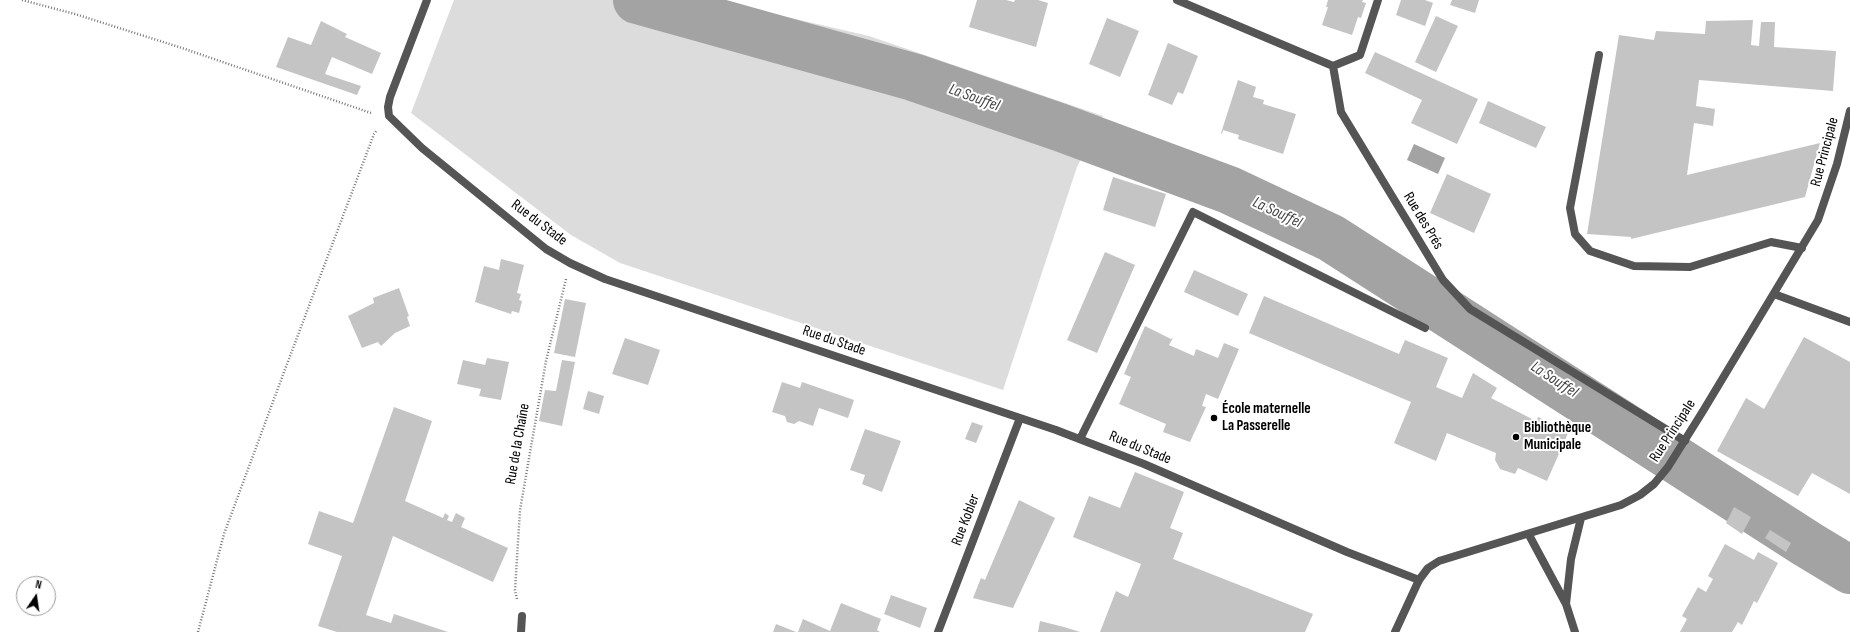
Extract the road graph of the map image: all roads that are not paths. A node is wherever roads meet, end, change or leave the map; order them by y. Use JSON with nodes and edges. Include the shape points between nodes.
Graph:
{"nodes":[{"id":1,"x":427,"y":0,"type":"edge"},
{"id":2,"x":1177,"y":0,"type":"edge"},
{"id":3,"x":1378,"y":0,"type":"edge"},
{"id":4,"x":1599,"y":55,"type":"dead end"},
{"id":5,"x":1333,"y":66,"type":"junction"},
{"id":6,"x":1850,"y":111,"type":"edge"},
{"id":7,"x":1802,"y":248,"type":"junction"},
{"id":8,"x":1774,"y":294,"type":"junction"},
{"id":9,"x":1850,"y":322,"type":"edge"},
{"id":10,"x":1425,"y":328,"type":"dead end"},
{"id":11,"x":1020,"y":418,"type":"junction"},
{"id":12,"x":1080,"y":439,"type":"junction"},
{"id":13,"x":1685,"y":441,"type":"junction"},
{"id":14,"x":1581,"y":518,"type":"junction"},
{"id":15,"x":1529,"y":535,"type":"junction"},
{"id":16,"x":1419,"y":580,"type":"junction"},
{"id":17,"x":1566,"y":604,"type":"junction"},
{"id":18,"x":522,"y":616,"type":"road end"},
{"id":19,"x":521,"y":632,"type":"edge"},
{"id":20,"x":938,"y":632,"type":"edge"},
{"id":21,"x":1395,"y":632,"type":"edge"},
{"id":22,"x":1576,"y":632,"type":"edge"}],
"edges":[{"from":1,"to":11,"type":"street","name":"Rue du Stade","via":[[390,97],[389,116],[422,148],[546,249],[570,263],[613,281]]},
{"from":2,"to":5,"type":"street"},
{"from":3,"to":5,"type":"street","via":[[1360,55]]},
{"from":4,"to":7,"type":"street","via":[[1570,208],[1575,234],[1590,251],[1634,266],[1690,267],[1771,242]]},
{"from":5,"to":13,"type":"street","name":"Rue des Prés","via":[[1341,112],[1443,280],[1470,309]]},
{"from":6,"to":7,"type":"street","name":"Rue Principale","via":[[1829,191],[1818,220]]},
{"from":7,"to":8,"type":"street","name":"Rue Principale"},
{"from":8,"to":9,"type":"street"},
{"from":8,"to":13,"type":"street","name":"Rue Principale"},
{"from":10,"to":12,"type":"street","via":[[1193,212]]},
{"from":11,"to":12,"type":"street","name":"Rue du Stade"},
{"from":11,"to":20,"type":"street","name":"Rue Kobler"},
{"from":12,"to":16,"type":"street","name":"Rue du Stade"},
{"from":13,"to":14,"type":"street","name":"Rue Principale","via":[[1654,484],[1640,495],[1621,505]]},
{"from":14,"to":15,"type":"street","name":"Rue Principale"},
{"from":14,"to":17,"type":"street","via":[[1571,559]]},
{"from":15,"to":16,"type":"street","name":"Rue Principale","via":[[1439,561],[1428,568]]},
{"from":15,"to":17,"type":"street"},
{"from":16,"to":21,"type":"street","name":"Rue Principale"},
{"from":17,"to":22,"type":"street"},
{"from":18,"to":19,"type":"street"}]}
